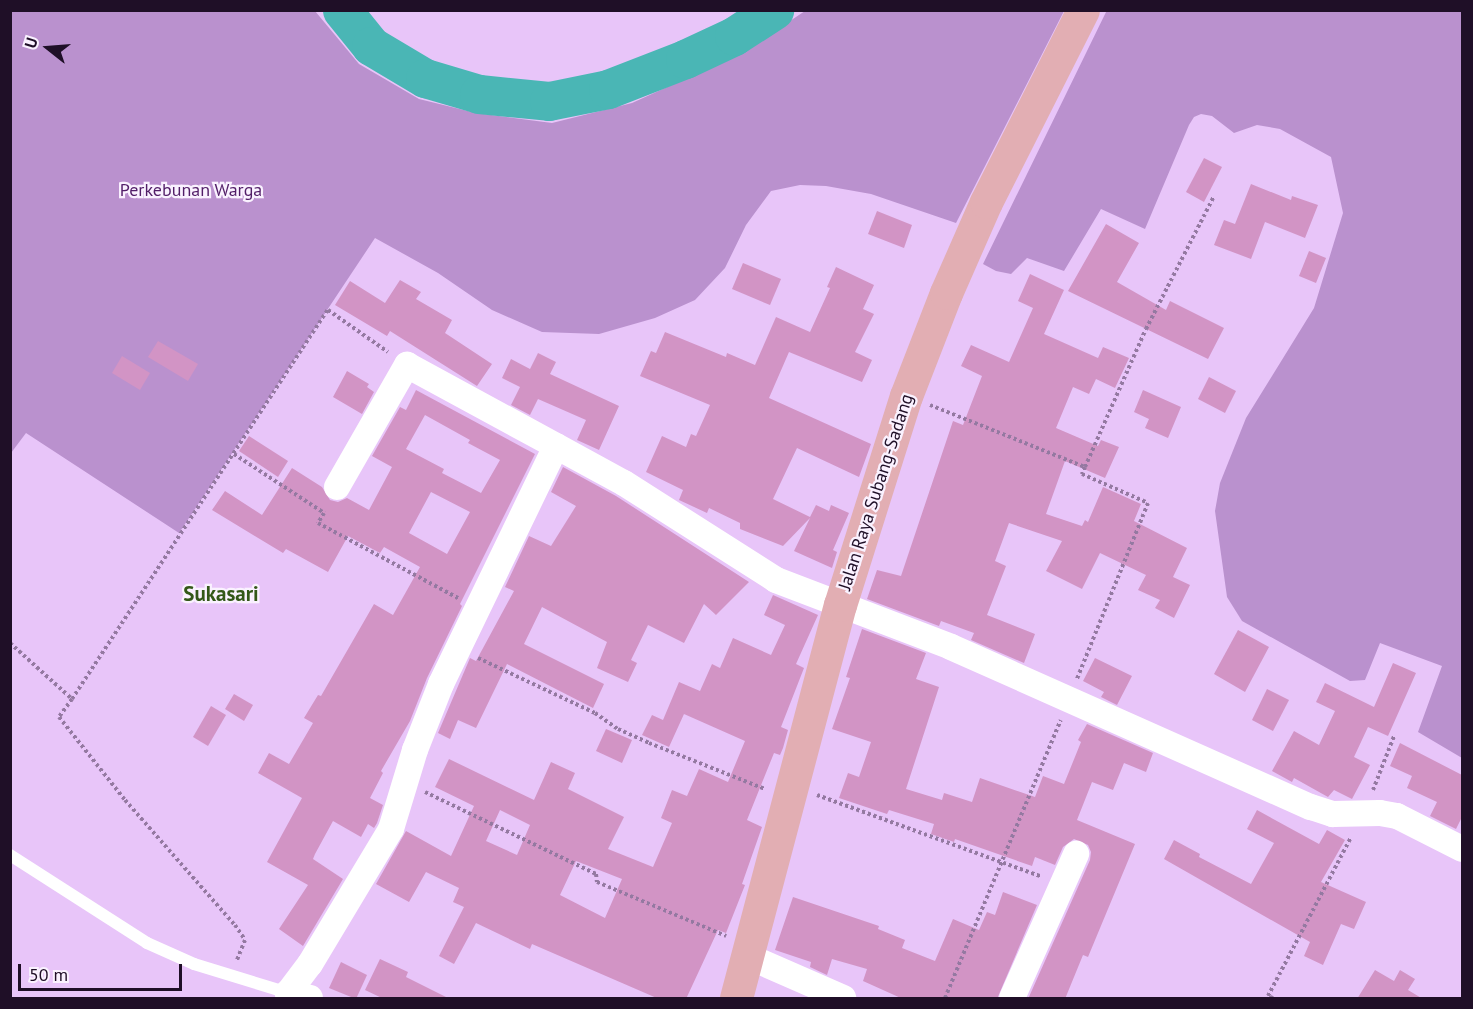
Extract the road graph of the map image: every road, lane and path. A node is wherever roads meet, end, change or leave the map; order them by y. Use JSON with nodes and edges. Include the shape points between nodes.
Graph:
{"nodes":[{"id":1,"x":1083,"y":10,"type":"edge"},
{"id":2,"x":1214,"y":196,"type":"dead end"},
{"id":3,"x":408,"y":365,"type":"junction"},
{"id":4,"x":906,"y":396,"type":"junction"},
{"id":5,"x":556,"y":447,"type":"junction"},
{"id":6,"x":234,"y":454,"type":"junction"},
{"id":7,"x":1085,"y":467,"type":"junction"},
{"id":8,"x":336,"y":487,"type":"dead end"},
{"id":9,"x":840,"y":605,"type":"junction"},
{"id":10,"x":478,"y":608,"type":"junction"},
{"id":11,"x":10,"y":643,"type":"edge"},
{"id":12,"x":459,"y":648,"type":"junction"},
{"id":13,"x":72,"y":699,"type":"junction"},
{"id":14,"x":1069,"y":699,"type":"junction"},
{"id":15,"x":1394,"y":736,"type":"dead end"},
{"id":16,"x":406,"y":781,"type":"junction"},
{"id":17,"x":790,"y":792,"type":"junction"},
{"id":18,"x":1364,"y":813,"type":"junction"},
{"id":19,"x":1462,"y":849,"type":"edge"},
{"id":20,"x":1076,"y":854,"type":"dead end"},
{"id":21,"x":10,"y":855,"type":"edge"},
{"id":22,"x":1003,"y":863,"type":"junction"},
{"id":23,"x":1062,"y":884,"type":"junction"},
{"id":24,"x":748,"y":951,"type":"junction"},
{"id":25,"x":231,"y":975,"type":"junction"},
{"id":26,"x":299,"y":996,"type":"edge"},
{"id":27,"x":736,"y":999,"type":"edge"},
{"id":28,"x":843,"y":999,"type":"edge"},
{"id":29,"x":945,"y":999,"type":"edge"},
{"id":30,"x":1012,"y":999,"type":"edge"},
{"id":31,"x":1273,"y":999,"type":"edge"}],
"edges":[{"from":1,"to":4,"type":"main road","name":"Jalan Raya Subang-Sadang","via":[[986,202]]},
{"from":2,"to":7,"type":"path","via":[[1146,329]]},
{"from":3,"to":5,"type":"street"},
{"from":3,"to":6,"type":"path","via":[[328,310]]},
{"from":3,"to":8,"type":"street"},
{"from":4,"to":7,"type":"path"},
{"from":4,"to":9,"type":"main road","name":"Jalan Raya Subang-Sadang"},
{"from":5,"to":9,"type":"street","via":[[624,483],[757,570]]},
{"from":5,"to":10,"type":"street"},
{"from":6,"to":10,"type":"path","via":[[324,513],[318,523]]},
{"from":6,"to":13,"type":"path"},
{"from":7,"to":14,"type":"path","via":[[1082,474],[1148,503]]},
{"from":9,"to":14,"type":"street","via":[[951,647]]},
{"from":9,"to":17,"type":"main road","name":"Jalan Raya Subang-Sadang"},
{"from":10,"to":12,"type":"street"},
{"from":11,"to":13,"type":"path"},
{"from":12,"to":16,"type":"street","via":[[419,739]]},
{"from":12,"to":17,"type":"path","via":[[649,743]]},
{"from":13,"to":25,"type":"path","via":[[59,717],[245,940]]},
{"from":14,"to":18,"type":"street","via":[[1311,807],[1334,814]]},
{"from":14,"to":22,"type":"path"},
{"from":15,"to":18,"type":"path"},
{"from":16,"to":24,"type":"path","via":[[596,874],[597,882]]},
{"from":16,"to":26,"type":"street","via":[[391,829],[310,964]]},
{"from":17,"to":22,"type":"path"},
{"from":17,"to":24,"type":"main road","name":"Jalan Raya Subang-Sadang"},
{"from":18,"to":19,"type":"street","via":[[1397,816]]},
{"from":18,"to":31,"type":"path","via":[[1268,996]]},
{"from":20,"to":23,"type":"street"},
{"from":21,"to":25,"type":"lane","via":[[147,943]]},
{"from":22,"to":23,"type":"path"},
{"from":22,"to":29,"type":"path"},
{"from":23,"to":30,"type":"street"},
{"from":24,"to":27,"type":"main road","name":"Jalan Raya Subang-Sadang"},
{"from":24,"to":28,"type":"street"},
{"from":25,"to":26,"type":"lane"}]}
